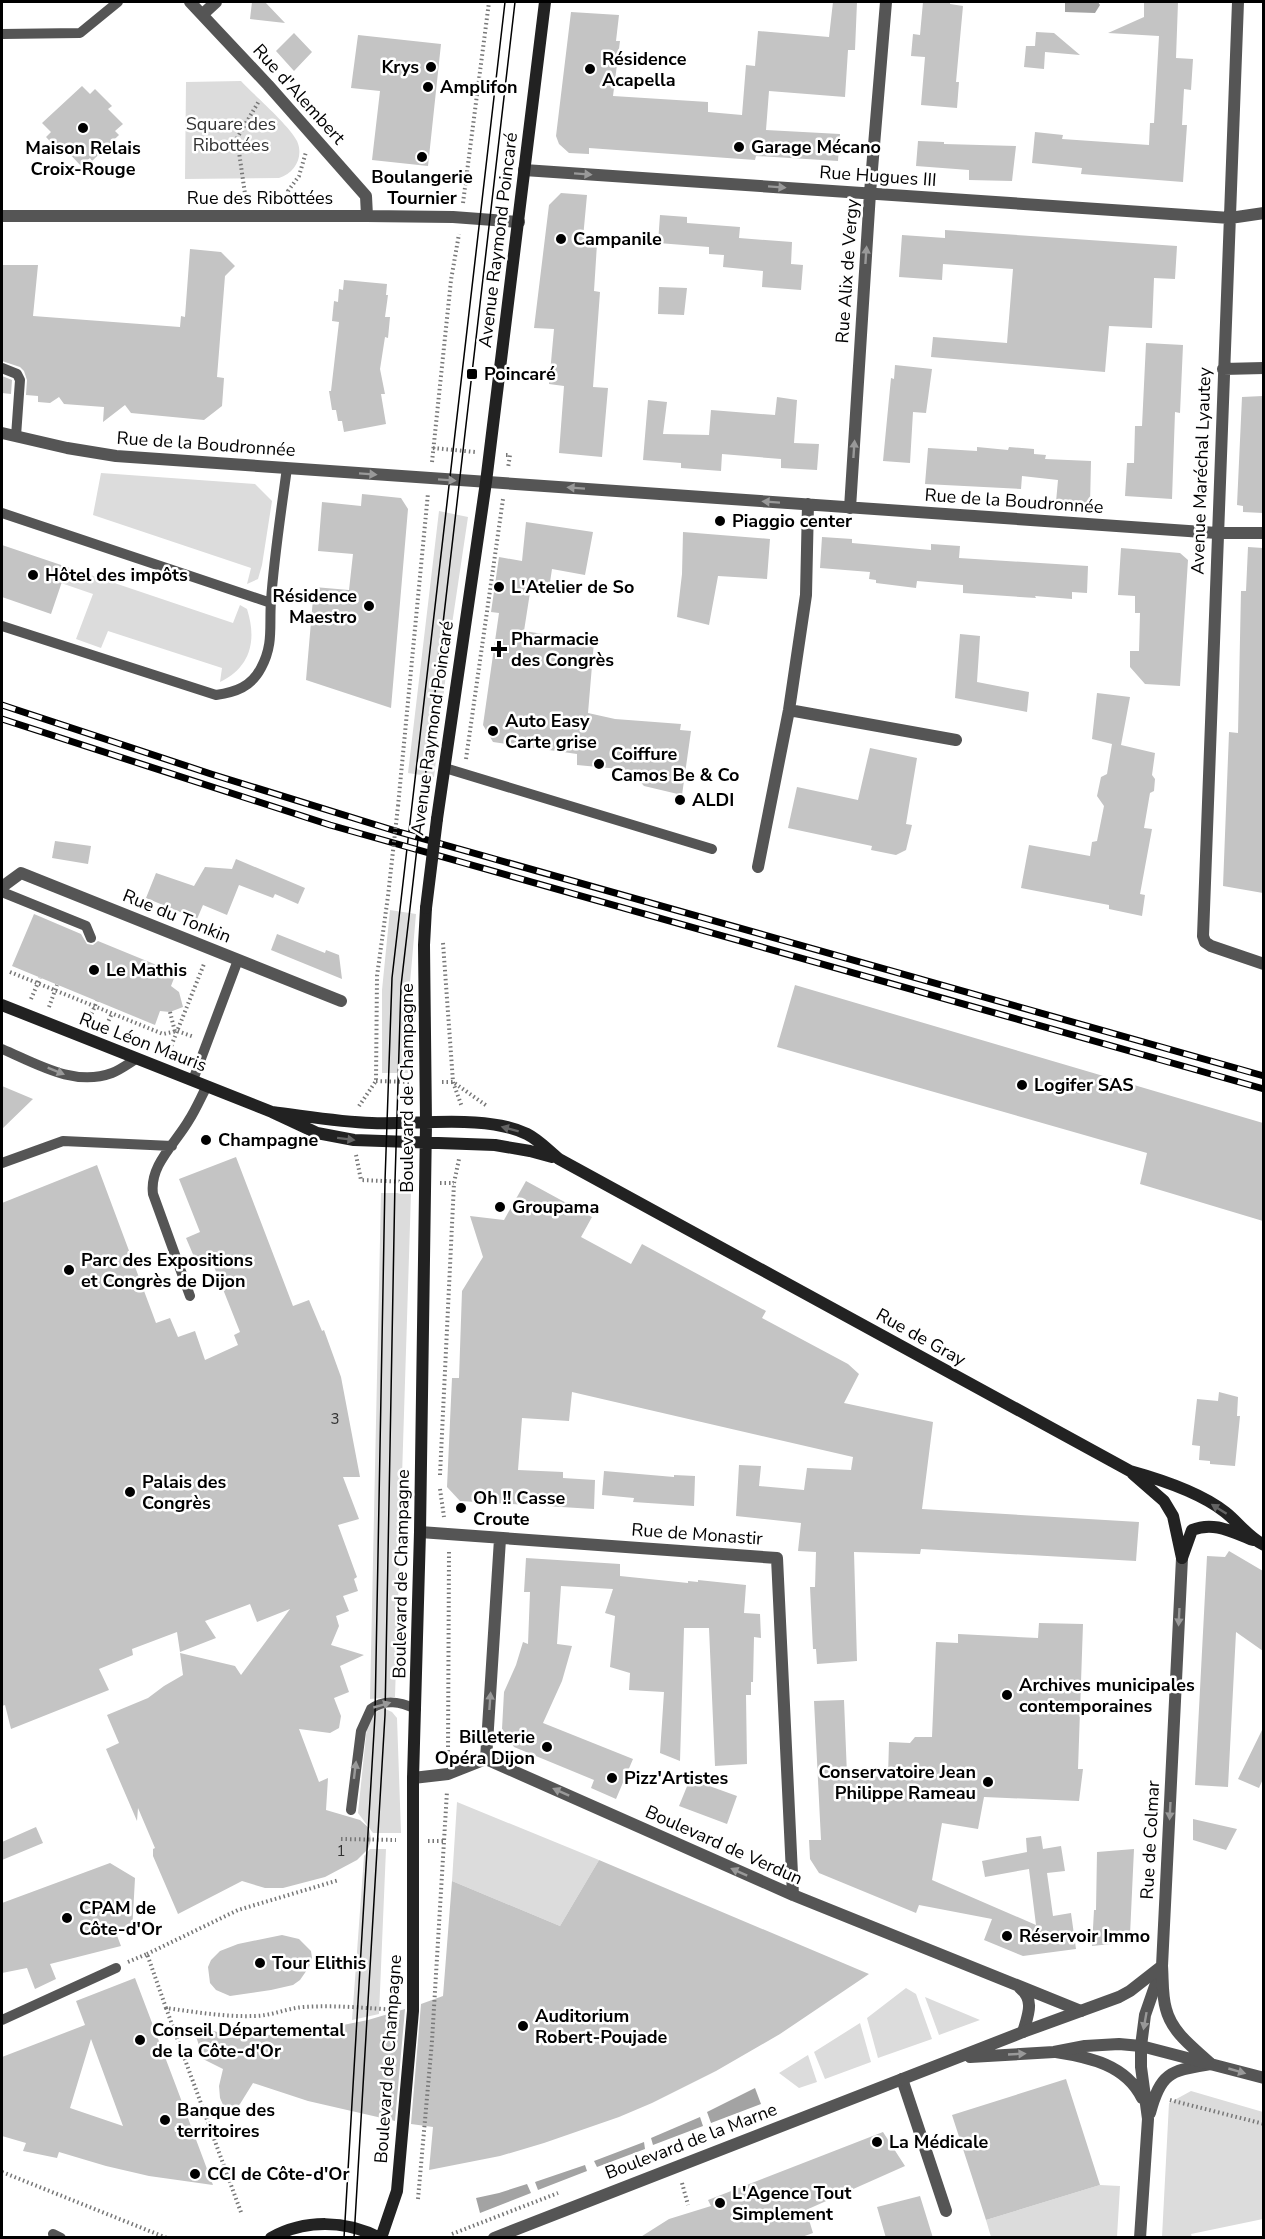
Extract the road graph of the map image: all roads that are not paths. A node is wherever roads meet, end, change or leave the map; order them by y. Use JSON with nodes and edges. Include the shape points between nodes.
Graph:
{"nodes":[{"id":1,"x":118,"y":2,"type":"edge"},
{"id":2,"x":190,"y":2,"type":"edge"},
{"id":3,"x":216,"y":2,"type":"edge"},
{"id":4,"x":545,"y":2,"type":"edge"},
{"id":5,"x":886,"y":2,"type":"edge"},
{"id":6,"x":1238,"y":2,"type":"edge"},
{"id":7,"x":203,"y":14,"type":"junction"},
{"id":8,"x":2,"y":34,"type":"edge"},
{"id":9,"x":524,"y":170,"type":"junction"},
{"id":10,"x":870,"y":193,"type":"junction"},
{"id":11,"x":1263,"y":213,"type":"edge"},
{"id":12,"x":2,"y":216,"type":"edge"},
{"id":13,"x":367,"y":216,"type":"junction"},
{"id":14,"x":1230,"y":218,"type":"junction"},
{"id":15,"x":519,"y":222,"type":"junction"},
{"id":16,"x":2,"y":368,"type":"edge"},
{"id":17,"x":1263,"y":368,"type":"edge"},
{"id":18,"x":1223,"y":369,"type":"junction"},
{"id":19,"x":2,"y":433,"type":"edge"},
{"id":20,"x":16,"y":436,"type":"junction"},
{"id":21,"x":287,"y":468,"type":"junction"},
{"id":22,"x":486,"y":482,"type":"junction"},
{"id":23,"x":808,"y":504,"type":"junction"},
{"id":24,"x":850,"y":507,"type":"junction"},
{"id":25,"x":2,"y":513,"type":"edge"},
{"id":26,"x":1263,"y":533,"type":"edge"},
{"id":27,"x":1217,"y":534,"type":"junction"},
{"id":28,"x":270,"y":603,"type":"junction"},
{"id":29,"x":2,"y":626,"type":"edge"},
{"id":30,"x":789,"y":710,"type":"junction"},
{"id":31,"x":956,"y":740,"type":"dead end"},
{"id":32,"x":445,"y":768,"type":"junction"},
{"id":33,"x":712,"y":849,"type":"dead end"},
{"id":34,"x":758,"y":867,"type":"dead end"},
{"id":35,"x":2,"y":886,"type":"edge"},
{"id":36,"x":2,"y":892,"type":"edge"},
{"id":37,"x":426,"y":908,"type":"joint"},
{"id":38,"x":91,"y":938,"type":"dead end"},
{"id":39,"x":238,"y":960,"type":"junction"},
{"id":40,"x":1263,"y":964,"type":"edge"},
{"id":41,"x":341,"y":1001,"type":"dead end"},
{"id":42,"x":2,"y":1005,"type":"edge"},
{"id":43,"x":2,"y":1049,"type":"edge"},
{"id":44,"x":136,"y":1059,"type":"junction"},
{"id":45,"x":193,"y":1080,"type":"junction"},
{"id":46,"x":207,"y":1086,"type":"junction"},
{"id":47,"x":272,"y":1112,"type":"junction"},
{"id":48,"x":426,"y":1123,"type":"junction"},
{"id":49,"x":426,"y":1143,"type":"junction"},
{"id":50,"x":172,"y":1146,"type":"junction"},
{"id":51,"x":559,"y":1159,"type":"junction"},
{"id":52,"x":2,"y":1163,"type":"edge"},
{"id":53,"x":190,"y":1296,"type":"dead end"},
{"id":54,"x":1130,"y":1471,"type":"junction"},
{"id":55,"x":420,"y":1532,"type":"junction"},
{"id":56,"x":500,"y":1539,"type":"junction"},
{"id":57,"x":1259,"y":1543,"type":"edge"},
{"id":58,"x":1182,"y":1558,"type":"junction"},
{"id":59,"x":416,"y":1709,"type":"junction"},
{"id":60,"x":486,"y":1759,"type":"junction"},
{"id":61,"x":413,"y":1778,"type":"junction"},
{"id":62,"x":351,"y":1810,"type":"dead end"},
{"id":63,"x":793,"y":1895,"type":"junction"},
{"id":64,"x":1162,"y":1966,"type":"junction"},
{"id":65,"x":116,"y":1968,"type":"road end"},
{"id":66,"x":1019,"y":1987,"type":"junction"},
{"id":67,"x":1081,"y":2011,"type":"junction"},
{"id":68,"x":2,"y":2020,"type":"edge"},
{"id":69,"x":1023,"y":2032,"type":"junction"},
{"id":70,"x":1141,"y":2046,"type":"junction"},
{"id":71,"x":1054,"y":2052,"type":"junction"},
{"id":72,"x":958,"y":2057,"type":"junction"},
{"id":73,"x":1211,"y":2064,"type":"junction"},
{"id":74,"x":1263,"y":2078,"type":"edge"},
{"id":75,"x":902,"y":2079,"type":"junction"},
{"id":76,"x":1148,"y":2120,"type":"junction"},
{"id":77,"x":946,"y":2211,"type":"dead end"},
{"id":78,"x":271,"y":2238,"type":"edge"},
{"id":79,"x":381,"y":2238,"type":"edge"},
{"id":80,"x":494,"y":2238,"type":"edge"},
{"id":81,"x":1140,"y":2238,"type":"edge"}],
"edges":[{"from":1,"to":8,"type":"lane","via":[[80,33]]},
{"from":2,"to":7,"type":"street","name":"Rue d'Alembert"},
{"from":3,"to":7,"type":"street"},
{"from":4,"to":9,"type":"main road","name":"Avenue Raymond Poincaré"},
{"from":5,"to":10,"type":"street","name":"Rue Alix de Vergy"},
{"from":6,"to":14,"type":"street","name":"Avenue Maréchal Lyautey"},
{"from":7,"to":13,"type":"street","name":"Rue d'Alembert","via":[[366,196]]},
{"from":9,"to":10,"type":"street","name":"Rue Hugues III","one_way":true},
{"from":9,"to":15,"type":"main road","name":"Avenue Raymond Poincaré"},
{"from":10,"to":14,"type":"street","name":"Rue Hugues III"},
{"from":24,"to":10,"type":"street","name":"Rue Alix de Vergy","one_way":true},
{"from":11,"to":14,"type":"street","name":"Rue Hugues III"},
{"from":12,"to":13,"type":"street","name":"Rue des Ribottées"},
{"from":13,"to":15,"type":"street","name":"Rue des Ribottées"},
{"from":14,"to":18,"type":"street","name":"Avenue Maréchal Lyautey"},
{"from":15,"to":22,"type":"main road","name":"Avenue Raymond Poincaré"},
{"from":16,"to":20,"type":"lane","via":[[17,374],[20,380]]},
{"from":17,"to":18,"type":"street"},
{"from":18,"to":27,"type":"street","name":"Avenue Maréchal Lyautey"},
{"from":19,"to":20,"type":"street","name":"Rue de la Boudronnée"},
{"from":20,"to":21,"type":"street","name":"Rue de la Boudronnée","via":[[116,456]]},
{"from":21,"to":22,"type":"street","name":"Rue de la Boudronnée","one_way":true},
{"from":21,"to":28,"type":"lane"},
{"from":23,"to":22,"type":"street","name":"Rue de la Boudronnée","one_way":true},
{"from":22,"to":32,"type":"main road","name":"Avenue Raymond Poincaré"},
{"from":23,"to":24,"type":"street","name":"Rue de la Boudronnée"},
{"from":23,"to":30,"type":"street","via":[[806,595]]},
{"from":24,"to":27,"type":"street","name":"Rue de la Boudronnée"},
{"from":25,"to":28,"type":"lane"},
{"from":26,"to":27,"type":"street","name":"Rue de la Boudronnée"},
{"from":27,"to":40,"type":"street","name":"Avenue Maréchal Lyautey","via":[[1203,936],[1211,946]]},
{"from":28,"to":29,"type":"lane","via":[[271,640],[261,668],[252,682],[236,692],[216,695]]},
{"from":30,"to":31,"type":"street"},
{"from":30,"to":34,"type":"street"},
{"from":32,"to":33,"type":"lane"},
{"from":32,"to":37,"type":"main road","name":"Avenue Raymond Poincaré","bridge":true},
{"from":35,"to":39,"type":"street","name":"Rue du Tonkin","via":[[21,873]]},
{"from":36,"to":38,"type":"lane","via":[[86,926]]},
{"from":37,"to":48,"type":"main road","name":"Boulevard de Champagne"},
{"from":39,"to":41,"type":"street","name":"Rue du Tonkin"},
{"from":39,"to":45,"type":"lane"},
{"from":42,"to":44,"type":"main road","name":"Rue Léon Mauris"},
{"from":43,"to":44,"type":"lane","one_way":true,"via":[[82,1079],[114,1073]]},
{"from":44,"to":45,"type":"main road","name":"Rue Léon Mauris"},
{"from":45,"to":46,"type":"main road","name":"Rue Léon Mauris"},
{"from":46,"to":47,"type":"main road","name":"Rue Léon Mauris"},
{"from":46,"to":50,"type":"lane"},
{"from":47,"to":48,"type":"main road","name":"Rue Léon Mauris","via":[[355,1122]]},
{"from":47,"to":49,"type":"main road","name":"Rue Léon Mauris","one_way":true,"via":[[335,1138]]},
{"from":48,"to":49,"type":"main road","name":"Boulevard de Champagne"},
{"from":51,"to":48,"type":"main road","name":"Rue de Gray","one_way":true,"via":[[513,1129],[477,1123]]},
{"from":49,"to":51,"type":"main road","name":"Rue de Gray","via":[[495,1145]]},
{"from":49,"to":55,"type":"main road","name":"Boulevard de Champagne"},
{"from":50,"to":52,"type":"lane","via":[[63,1141]]},
{"from":50,"to":53,"type":"lane","via":[[151,1183]]},
{"from":51,"to":54,"type":"main road","name":"Rue de Gray"},
{"from":57,"to":54,"type":"main road","name":"Rue de Gray","one_way":true,"via":[[1222,1509],[1156,1478]]},
{"from":54,"to":58,"type":"main road","name":"Rue de Colmar","via":[[1164,1501],[1173,1516]]},
{"from":55,"to":56,"type":"street","name":"Rue de Monastir"},
{"from":55,"to":59,"type":"main road","name":"Boulevard de Champagne"},
{"from":60,"to":56,"type":"street","one_way":true},
{"from":56,"to":63,"type":"street","name":"Rue de Monastir","via":[[777,1558]]},
{"from":57,"to":58,"type":"main road","name":"Rue de Colmar","via":[[1212,1525],[1200,1527],[1192,1530]]},
{"from":58,"to":64,"type":"street","name":"Rue de Colmar","one_way":true},
{"from":59,"to":61,"type":"main road","name":"Boulevard de Champagne"},
{"from":62,"to":59,"type":"lane","one_way":true,"via":[[361,1731],[371,1709],[394,1702]]},
{"from":60,"to":61,"type":"street","via":[[448,1774]]},
{"from":63,"to":60,"type":"street","name":"Boulevard de Verdun","one_way":true},
{"from":61,"to":79,"type":"main road","name":"Boulevard de Champagne","via":[[413,2011],[397,2191]]},
{"from":63,"to":66,"type":"street","name":"Boulevard de Verdun"},
{"from":64,"to":67,"type":"street","name":"Boulevard de la Marne","via":[[1130,1991]]},
{"from":64,"to":70,"type":"street","name":"Rue de Colmar","one_way":true,"via":[[1145,2015]]},
{"from":64,"to":73,"type":"street","via":[[1166,2009],[1171,2020],[1188,2044]]},
{"from":65,"to":68,"type":"lane"},
{"from":66,"to":67,"type":"street","name":"Boulevard de Verdun"},
{"from":66,"to":69,"type":"street","via":[[1030,2002]]},
{"from":67,"to":69,"type":"street","name":"Boulevard de la Marne"},
{"from":69,"to":72,"type":"street","name":"Boulevard de la Marne"},
{"from":70,"to":71,"type":"street","name":"Boulevard de la Marne","via":[[1096,2045]]},
{"from":70,"to":73,"type":"street","name":"Boulevard de la Marne"},
{"from":70,"to":76,"type":"street","name":"Rue de Colmar"},
{"from":72,"to":71,"type":"street","name":"Boulevard de la Marne","one_way":true},
{"from":71,"to":76,"type":"street","name":"Boulevard de la Marne","via":[[1088,2057],[1126,2076],[1137,2087]]},
{"from":72,"to":75,"type":"street","name":"Boulevard de la Marne"},
{"from":73,"to":74,"type":"street","name":"Boulevard de la Marne","one_way":true},
{"from":73,"to":76,"type":"street","name":"Rue de Colmar","via":[[1175,2071],[1164,2078],[1155,2092]]},
{"from":75,"to":77,"type":"street"},
{"from":75,"to":80,"type":"street","name":"Boulevard de la Marne"},
{"from":76,"to":81,"type":"street","name":"Rue de Colmar"},
{"from":78,"to":79,"type":"main road","via":[[302,2226],[323,2224],[345,2225]]}]}
